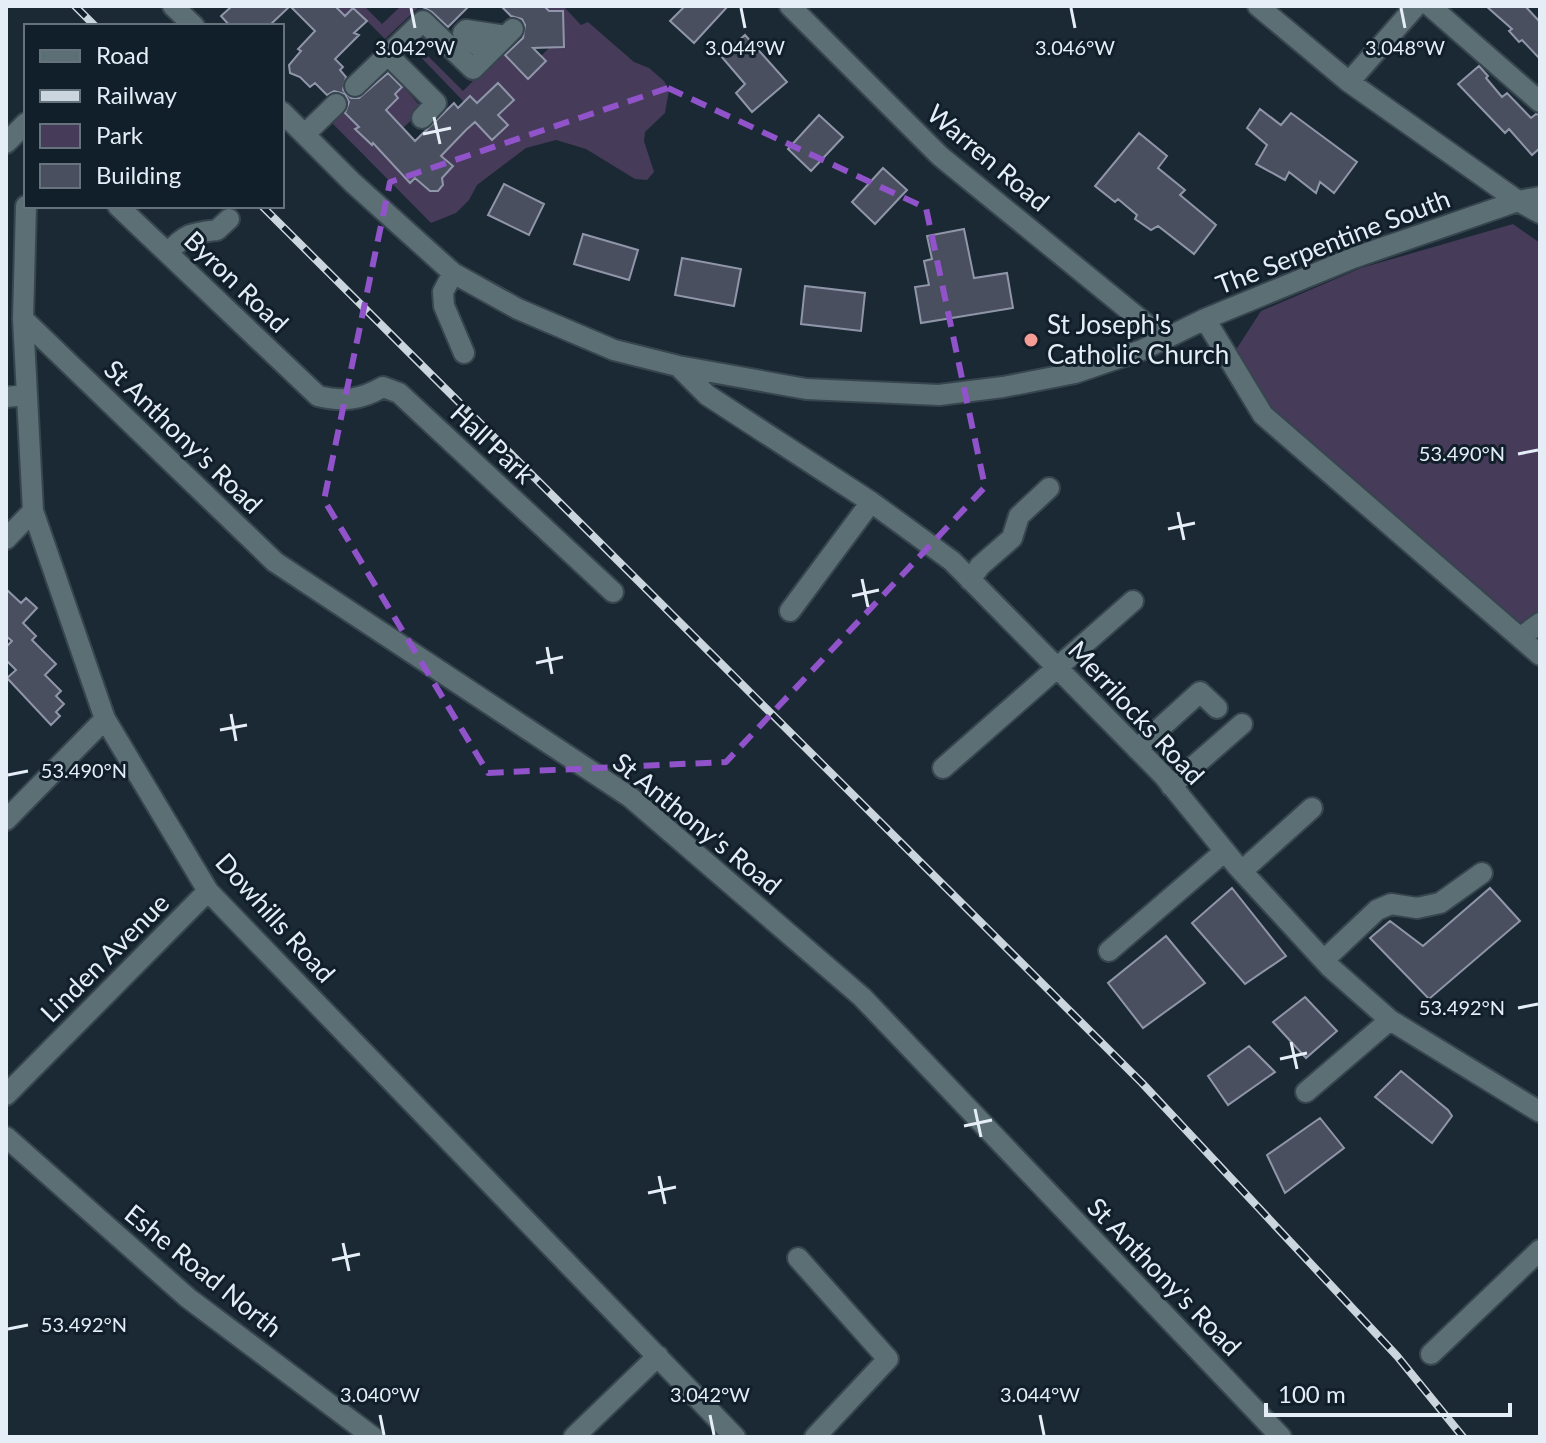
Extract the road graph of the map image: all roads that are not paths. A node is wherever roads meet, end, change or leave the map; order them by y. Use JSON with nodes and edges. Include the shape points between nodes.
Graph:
{"nodes":[{"id":1,"x":173,"y":6,"type":"edge"},
{"id":2,"x":790,"y":6,"type":"edge"},
{"id":3,"x":1258,"y":6,"type":"edge"},
{"id":4,"x":1416,"y":6,"type":"edge"},
{"id":5,"x":1430,"y":6,"type":"edge"},
{"id":6,"x":192,"y":24,"type":"edge"},
{"id":7,"x":488,"y":54,"type":"junction"},
{"id":8,"x":388,"y":55,"type":"junction"},
{"id":9,"x":1349,"y":82,"type":"junction"},
{"id":10,"x":355,"y":86,"type":"dead end"},
{"id":11,"x":1540,"y":102,"type":"edge"},
{"id":12,"x":336,"y":104,"type":"dead end"},
{"id":13,"x":284,"y":114,"type":"edge"},
{"id":14,"x":422,"y":118,"type":"dead end"},
{"id":15,"x":24,"y":125,"type":"edge"},
{"id":16,"x":305,"y":134,"type":"junction"},
{"id":17,"x":6,"y":143,"type":"edge"},
{"id":18,"x":1540,"y":197,"type":"edge"},
{"id":19,"x":1518,"y":201,"type":"junction"},
{"id":20,"x":26,"y":208,"type":"edge"},
{"id":21,"x":120,"y":208,"type":"edge"},
{"id":22,"x":1540,"y":213,"type":"edge"},
{"id":23,"x":229,"y":219,"type":"dead end"},
{"id":24,"x":168,"y":253,"type":"junction"},
{"id":25,"x":453,"y":273,"type":"junction"},
{"id":26,"x":23,"y":319,"type":"junction"},
{"id":27,"x":1205,"y":319,"type":"junction"},
{"id":28,"x":1163,"y":338,"type":"junction"},
{"id":29,"x":464,"y":353,"type":"dead end"},
{"id":30,"x":678,"y":366,"type":"junction"},
{"id":31,"x":27,"y":395,"type":"junction"},
{"id":32,"x":318,"y":396,"type":"joint"},
{"id":33,"x":6,"y":397,"type":"edge"},
{"id":34,"x":1049,"y":488,"type":"dead end"},
{"id":35,"x":871,"y":502,"type":"junction"},
{"id":36,"x":33,"y":511,"type":"junction"},
{"id":37,"x":6,"y":539,"type":"edge"},
{"id":38,"x":970,"y":580,"type":"junction"},
{"id":39,"x":613,"y":592,"type":"dead end"},
{"id":40,"x":1133,"y":601,"type":"dead end"},
{"id":41,"x":790,"y":611,"type":"dead end"},
{"id":42,"x":1540,"y":623,"type":"edge"},
{"id":43,"x":1521,"y":637,"type":"junction"},
{"id":44,"x":1540,"y":655,"type":"edge"},
{"id":45,"x":1057,"y":667,"type":"junction"},
{"id":46,"x":1217,"y":708,"type":"dead end"},
{"id":47,"x":105,"y":719,"type":"junction"},
{"id":48,"x":1242,"y":724,"type":"dead end"},
{"id":49,"x":1137,"y":749,"type":"junction"},
{"id":50,"x":943,"y":768,"type":"dead end"},
{"id":51,"x":1171,"y":786,"type":"junction"},
{"id":52,"x":1312,"y":808,"type":"dead end"},
{"id":53,"x":6,"y":820,"type":"edge"},
{"id":54,"x":1225,"y":851,"type":"junction"},
{"id":55,"x":1242,"y":871,"type":"junction"},
{"id":56,"x":1482,"y":873,"type":"dead end"},
{"id":57,"x":208,"y":891,"type":"junction"},
{"id":58,"x":1109,"y":951,"type":"dead end"},
{"id":59,"x":1324,"y":960,"type":"junction"},
{"id":60,"x":1390,"y":1020,"type":"junction"},
{"id":61,"x":1306,"y":1092,"type":"dead end"},
{"id":62,"x":6,"y":1095,"type":"edge"},
{"id":63,"x":1540,"y":1112,"type":"edge"},
{"id":64,"x":6,"y":1137,"type":"edge"},
{"id":65,"x":1540,"y":1250,"type":"edge"},
{"id":66,"x":798,"y":1258,"type":"dead end"},
{"id":67,"x":1431,"y":1354,"type":"dead end"},
{"id":68,"x":658,"y":1356,"type":"junction"},
{"id":69,"x":373,"y":1437,"type":"edge"},
{"id":70,"x":574,"y":1437,"type":"edge"},
{"id":71,"x":735,"y":1437,"type":"edge"},
{"id":72,"x":815,"y":1437,"type":"edge"},
{"id":73,"x":1281,"y":1437,"type":"edge"}],
"edges":[{"from":1,"to":6,"type":"street"},
{"from":2,"to":28,"type":"street","name":"Warren Road","via":[[940,156]]},
{"from":3,"to":9,"type":"street"},
{"from":4,"to":9,"type":"street"},
{"from":5,"to":11,"type":"street"},
{"from":7,"to":7,"type":"street","via":[[510,32],[463,33]]},
{"from":7,"to":8,"type":"street","via":[[473,69],[423,21]]},
{"from":8,"to":10,"type":"street"},
{"from":8,"to":14,"type":"street","via":[[436,103]]},
{"from":9,"to":19,"type":"street"},
{"from":12,"to":16,"type":"street"},
{"from":13,"to":16,"type":"street","name":"The Serpentine South"},
{"from":15,"to":17,"type":"street"},
{"from":16,"to":25,"type":"street","name":"The Serpentine South"},
{"from":18,"to":19,"type":"street","name":"The Serpentine South"},
{"from":19,"to":22,"type":"street"},
{"from":19,"to":27,"type":"street","name":"The Serpentine South","via":[[1353,258]]},
{"from":20,"to":26,"type":"street","name":"Dowhills Road"},
{"from":21,"to":24,"type":"street","name":"Byron Road"},
{"from":23,"to":24,"type":"street","via":[[217,230],[188,235]]},
{"from":24,"to":32,"type":"street","name":"Byron Road"},
{"from":25,"to":29,"type":"street","via":[[443,292],[444,306]]},
{"from":25,"to":30,"type":"street","name":"The Serpentine South","via":[[518,309],[614,350]]},
{"from":26,"to":31,"type":"street","name":"Dowhills Road"},
{"from":26,"to":73,"type":"street","name":"St Anthony's Road","via":[[275,562],[630,797],[862,997]]},
{"from":27,"to":28,"type":"street","name":"The Serpentine South"},
{"from":27,"to":43,"type":"street","via":[[1263,415]]},
{"from":28,"to":30,"type":"street","name":"The Serpentine South","via":[[1075,373],[939,395],[806,389]]},
{"from":30,"to":35,"type":"street","name":"Merrilocks Road","via":[[707,395]]},
{"from":31,"to":33,"type":"street"},
{"from":31,"to":36,"type":"street","name":"Dowhills Road"},
{"from":32,"to":39,"type":"street","name":"Hall Park","via":[[338,401],[363,398],[383,387],[399,393]]},
{"from":34,"to":38,"type":"street","via":[[1019,516],[1012,538]]},
{"from":35,"to":38,"type":"street","name":"Merrilocks Road"},
{"from":35,"to":41,"type":"street"},
{"from":36,"to":37,"type":"street"},
{"from":36,"to":47,"type":"street","name":"Dowhills Road"},
{"from":38,"to":45,"type":"street","name":"Merrilocks Road"},
{"from":40,"to":45,"type":"street"},
{"from":42,"to":43,"type":"street"},
{"from":43,"to":44,"type":"street"},
{"from":45,"to":49,"type":"street","name":"Merrilocks Road"},
{"from":45,"to":50,"type":"street"},
{"from":46,"to":49,"type":"street","via":[[1200,692]]},
{"from":47,"to":53,"type":"street"},
{"from":47,"to":57,"type":"street","name":"Dowhills Road"},
{"from":48,"to":51,"type":"street"},
{"from":49,"to":51,"type":"street","name":"Merrilocks Road"},
{"from":51,"to":54,"type":"street","name":"Merrilocks Road"},
{"from":52,"to":55,"type":"street"},
{"from":54,"to":55,"type":"street","name":"Merrilocks Road"},
{"from":54,"to":58,"type":"street"},
{"from":55,"to":59,"type":"street","name":"Merrilocks Road"},
{"from":56,"to":59,"type":"street","via":[[1440,903],[1417,908],[1391,904],[1377,910]]},
{"from":57,"to":62,"type":"street","name":"Linden Avenue"},
{"from":57,"to":68,"type":"street","name":"Dowhills Road"},
{"from":59,"to":60,"type":"street","name":"Merrilocks Road"},
{"from":60,"to":61,"type":"street"},
{"from":60,"to":63,"type":"street","name":"Merrilocks Road"},
{"from":64,"to":69,"type":"street","name":"Eshe Road North","via":[[188,1298]]},
{"from":65,"to":67,"type":"street"},
{"from":66,"to":72,"type":"street","via":[[888,1359]]},
{"from":68,"to":70,"type":"street"},
{"from":68,"to":71,"type":"street","name":"Dowhills Road"}]}
